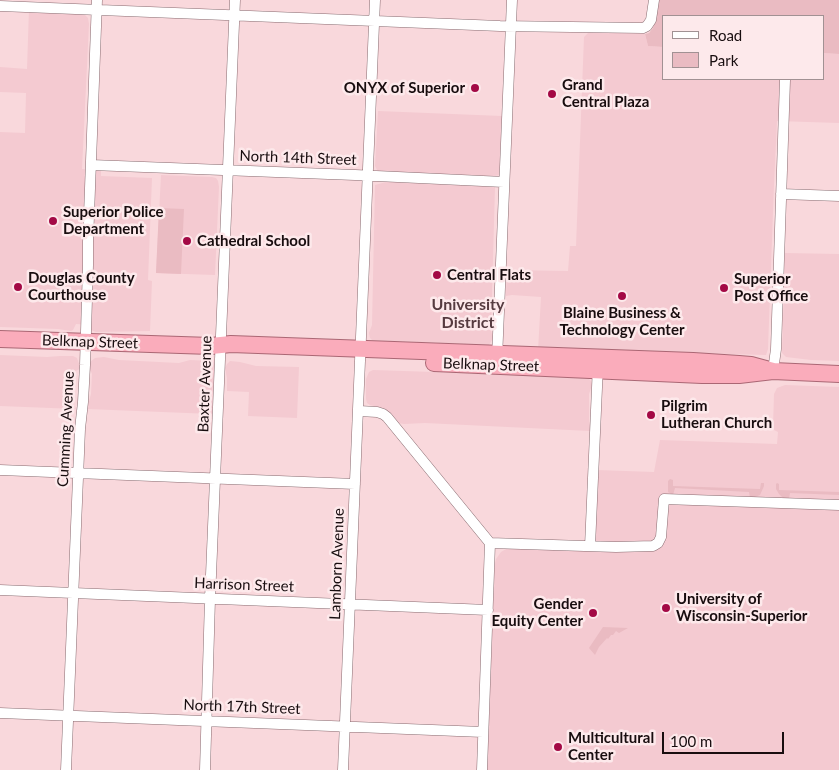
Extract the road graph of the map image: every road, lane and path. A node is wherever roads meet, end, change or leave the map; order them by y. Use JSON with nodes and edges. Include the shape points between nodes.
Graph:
{"nodes":[{"id":1,"x":235,"y":0,"type":"edge"},
{"id":2,"x":375,"y":0,"type":"edge"},
{"id":3,"x":512,"y":0,"type":"edge"},
{"id":4,"x":654,"y":0,"type":"edge"},
{"id":5,"x":97,"y":5,"type":"edge"},
{"id":6,"x":0,"y":6,"type":"edge"},
{"id":7,"x":234,"y":14,"type":"junction"},
{"id":8,"x":374,"y":21,"type":"junction"},
{"id":9,"x":511,"y":26,"type":"junction"},
{"id":10,"x":785,"y":80,"type":"edge"},
{"id":11,"x":91,"y":165,"type":"junction"},
{"id":12,"x":228,"y":170,"type":"junction"},
{"id":13,"x":368,"y":176,"type":"junction"},
{"id":14,"x":504,"y":182,"type":"junction"},
{"id":15,"x":781,"y":194,"type":"junction"},
{"id":16,"x":839,"y":196,"type":"edge"},
{"id":17,"x":0,"y":339,"type":"edge"},
{"id":18,"x":86,"y":342,"type":"junction"},
{"id":19,"x":218,"y":348,"type":"junction"},
{"id":20,"x":361,"y":354,"type":"junction"},
{"id":21,"x":497,"y":360,"type":"junction"},
{"id":22,"x":598,"y":364,"type":"junction"},
{"id":23,"x":772,"y":371,"type":"junction"},
{"id":24,"x":839,"y":374,"type":"edge"},
{"id":25,"x":359,"y":411,"type":"junction"},
{"id":26,"x":0,"y":470,"type":"edge"},
{"id":27,"x":78,"y":473,"type":"junction"},
{"id":28,"x":216,"y":478,"type":"junction"},
{"id":29,"x":355,"y":484,"type":"junction"},
{"id":30,"x":839,"y":505,"type":"edge"},
{"id":31,"x":490,"y":543,"type":"junction"},
{"id":32,"x":590,"y":546,"type":"junction"},
{"id":33,"x":0,"y":590,"type":"edge"},
{"id":34,"x":73,"y":593,"type":"junction"},
{"id":35,"x":210,"y":598,"type":"junction"},
{"id":36,"x":350,"y":604,"type":"junction"},
{"id":37,"x":488,"y":610,"type":"junction"},
{"id":38,"x":0,"y":713,"type":"edge"},
{"id":39,"x":68,"y":715,"type":"junction"},
{"id":40,"x":206,"y":721,"type":"junction"},
{"id":41,"x":345,"y":726,"type":"junction"},
{"id":42,"x":483,"y":732,"type":"junction"},
{"id":43,"x":66,"y":770,"type":"edge"},
{"id":44,"x":205,"y":770,"type":"edge"},
{"id":45,"x":344,"y":770,"type":"edge"},
{"id":46,"x":482,"y":770,"type":"edge"}],
"edges":[{"from":1,"to":7,"type":"street","name":"Baxter Avenue"},
{"from":2,"to":8,"type":"street","name":"Lamborn Avenue"},
{"from":3,"to":9,"type":"street"},
{"from":4,"to":9,"type":"street","via":[[651,20],[643,28]]},
{"from":5,"to":6,"type":"street"},
{"from":5,"to":7,"type":"street"},
{"from":5,"to":11,"type":"street","name":"Cumming Avenue"},
{"from":7,"to":8,"type":"street"},
{"from":7,"to":12,"type":"street","name":"Baxter Avenue"},
{"from":8,"to":9,"type":"street"},
{"from":8,"to":13,"type":"street","name":"Lamborn Avenue"},
{"from":9,"to":14,"type":"street"},
{"from":10,"to":15,"type":"street"},
{"from":11,"to":12,"type":"street","name":"North 14th Street"},
{"from":11,"to":18,"type":"street","name":"Cumming Avenue"},
{"from":12,"to":13,"type":"street","name":"North 14th Street"},
{"from":12,"to":19,"type":"street","name":"Baxter Avenue"},
{"from":13,"to":14,"type":"street","name":"North 14th Street"},
{"from":13,"to":20,"type":"street","name":"Lamborn Avenue"},
{"from":14,"to":21,"type":"street"},
{"from":15,"to":16,"type":"street"},
{"from":15,"to":23,"type":"street","via":[[776,349]]},
{"from":17,"to":18,"type":"highway","name":"Belknap Street"},
{"from":18,"to":19,"type":"highway","name":"Belknap Street"},
{"from":18,"to":27,"type":"street","name":"Cumming Avenue"},
{"from":19,"to":20,"type":"highway","name":"Belknap Street","via":[[233,354]]},
{"from":19,"to":28,"type":"street","name":"Baxter Avenue"},
{"from":20,"to":21,"type":"highway","name":"Belknap Street"},
{"from":20,"to":25,"type":"street","name":"Lamborn Avenue"},
{"from":21,"to":22,"type":"highway","name":"Belknap Street"},
{"from":22,"to":23,"type":"highway","name":"Belknap Street","via":[[719,375]]},
{"from":22,"to":32,"type":"street"},
{"from":23,"to":24,"type":"highway","name":"Belknap Street"},
{"from":25,"to":29,"type":"street","name":"Lamborn Avenue"},
{"from":25,"to":31,"type":"street","via":[[377,412],[387,418]]},
{"from":26,"to":27,"type":"street"},
{"from":27,"to":28,"type":"street"},
{"from":27,"to":34,"type":"street","name":"Cumming Avenue"},
{"from":28,"to":29,"type":"street"},
{"from":28,"to":35,"type":"street","name":"Baxter Avenue"},
{"from":29,"to":36,"type":"street","name":"Lamborn Avenue"},
{"from":30,"to":32,"type":"street","via":[[664,499],[661,537],[656,544],[650,547]]},
{"from":31,"to":32,"type":"street"},
{"from":31,"to":37,"type":"street"},
{"from":33,"to":34,"type":"street","name":"Harrison Street"},
{"from":34,"to":35,"type":"street","name":"Harrison Street"},
{"from":34,"to":39,"type":"street","name":"Cumming Avenue"},
{"from":35,"to":36,"type":"street","name":"Harrison Street"},
{"from":35,"to":40,"type":"street","name":"Baxter Avenue"},
{"from":36,"to":37,"type":"street","name":"Harrison Street"},
{"from":36,"to":41,"type":"street","name":"Lamborn Avenue"},
{"from":37,"to":42,"type":"street"},
{"from":38,"to":39,"type":"street","name":"North 17th Street"},
{"from":39,"to":40,"type":"street","name":"North 17th Street"},
{"from":39,"to":43,"type":"street","name":"Cumming Avenue"},
{"from":40,"to":41,"type":"street","name":"North 17th Street"},
{"from":40,"to":44,"type":"street","name":"Baxter Avenue"},
{"from":41,"to":42,"type":"street","name":"North 17th Street"},
{"from":41,"to":45,"type":"street","name":"Lamborn Avenue"},
{"from":42,"to":46,"type":"street"}]}
